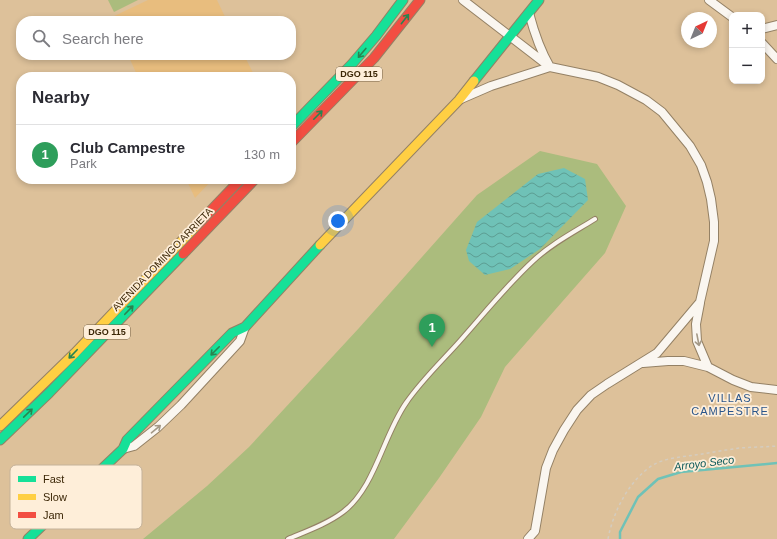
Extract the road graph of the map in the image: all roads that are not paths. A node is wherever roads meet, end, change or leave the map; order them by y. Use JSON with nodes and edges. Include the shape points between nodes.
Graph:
{"nodes":[{"id":1,"x":403,"y":0,"type":"edge"},
{"id":2,"x":420,"y":0,"type":"edge"},
{"id":3,"x":463,"y":0,"type":"edge"},
{"id":4,"x":539,"y":0,"type":"edge"},
{"id":5,"x":709,"y":0,"type":"edge"},
{"id":6,"x":529,"y":13,"type":"junction"},
{"id":7,"x":729,"y":15,"type":"edge"},
{"id":8,"x":777,"y":25,"type":"edge"},
{"id":9,"x":765,"y":28,"type":"edge"},
{"id":10,"x":509,"y":36,"type":"junction"},
{"id":11,"x":765,"y":46,"type":"edge"},
{"id":12,"x":777,"y":59,"type":"edge"},
{"id":13,"x":550,"y":67,"type":"junction"},
{"id":14,"x":459,"y":100,"type":"junction"},
{"id":15,"x":296,"y":122,"type":"edge"},
{"id":16,"x":296,"y":138,"type":"edge"},
{"id":17,"x":236,"y":184,"type":"edge"},
{"id":18,"x":250,"y":184,"type":"edge"},
{"id":19,"x":229,"y":191,"type":"junction"},
{"id":20,"x":236,"y":198,"type":"junction"},
{"id":21,"x":595,"y":219,"type":"dead end"},
{"id":22,"x":700,"y":302,"type":"junction"},
{"id":23,"x":245,"y":327,"type":"junction"},
{"id":24,"x":640,"y":363,"type":"junction"},
{"id":25,"x":708,"y":366,"type":"junction"},
{"id":26,"x":42,"y":386,"type":"junction"},
{"id":27,"x":777,"y":390,"type":"edge"},
{"id":28,"x":49,"y":393,"type":"junction"},
{"id":29,"x":0,"y":426,"type":"edge"},
{"id":30,"x":0,"y":440,"type":"edge"},
{"id":31,"x":123,"y":449,"type":"junction"},
{"id":32,"x":106,"y":465,"type":"edge"},
{"id":33,"x":39,"y":529,"type":"edge"},
{"id":34,"x":535,"y":535,"type":"edge"},
{"id":35,"x":28,"y":539,"type":"edge"},
{"id":36,"x":288,"y":539,"type":"edge"},
{"id":37,"x":528,"y":539,"type":"edge"}],
"edges":[{"from":1,"to":15,"type":"main road","number":"DGO 115","one_way":true,"via":[[352,64]]},
{"from":16,"to":2,"type":"main road","number":"DGO 115","one_way":true,"via":[[374,58]]},
{"from":3,"to":10,"type":"street"},
{"from":4,"to":6,"type":"main road"},
{"from":5,"to":7,"type":"street"},
{"from":6,"to":10,"type":"main road"},
{"from":6,"to":13,"type":"street","via":[[542,54]]},
{"from":8,"to":9,"type":"street"},
{"from":10,"to":13,"type":"street"},
{"from":10,"to":14,"type":"main road"},
{"from":11,"to":12,"type":"street"},
{"from":13,"to":14,"type":"street","via":[[497,84]]},
{"from":13,"to":22,"type":"street","via":[[598,77],[634,92],[662,112],[690,146],[707,182],[714,222],[714,241]]},
{"from":14,"to":23,"type":"main road"},
{"from":17,"to":19,"type":"main road","name":"AVENIDA DOMINGO ARRIETA","number":"DGO 115"},
{"from":18,"to":20,"type":"main road","name":"AVENIDA DOMINGO ARRIETA","number":"DGO 115"},
{"from":19,"to":20,"type":"main road"},
{"from":19,"to":26,"type":"main road","name":"AVENIDA DOMINGO ARRIETA","number":"DGO 115","one_way":true},
{"from":28,"to":20,"type":"main road","name":"AVENIDA DOMINGO ARRIETA","number":"DGO 115","one_way":true},
{"from":21,"to":36,"type":"lane","via":[[533,261],[417,388],[394,422],[366,486],[344,512],[330,521]]},
{"from":22,"to":24,"type":"street","via":[[657,353]]},
{"from":22,"to":25,"type":"street","one_way":true,"via":[[696,324],[697,341]]},
{"from":23,"to":31,"type":"main road","one_way":true,"via":[[232,333],[127,440]]},
{"from":31,"to":23,"type":"street","one_way":true,"via":[[134,446],[181,406],[240,341]]},
{"from":24,"to":25,"type":"street","via":[[684,361]]},
{"from":24,"to":34,"type":"street","via":[[592,395],[577,410],[564,430],[546,468]]},
{"from":25,"to":27,"type":"street","via":[[751,387]]},
{"from":26,"to":28,"type":"main road"},
{"from":26,"to":29,"type":"main road","name":"AVENIDA DOMINGO ARRIETA","number":"DGO 115"},
{"from":30,"to":28,"type":"main road","name":"AVENIDA DOMINGO ARRIETA","number":"DGO 115","one_way":true},
{"from":31,"to":32,"type":"main road"},
{"from":33,"to":35,"type":"main road"},
{"from":34,"to":37,"type":"street"}]}
